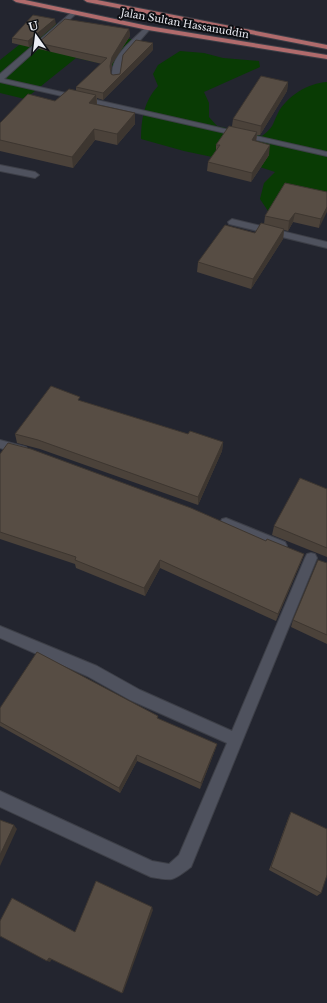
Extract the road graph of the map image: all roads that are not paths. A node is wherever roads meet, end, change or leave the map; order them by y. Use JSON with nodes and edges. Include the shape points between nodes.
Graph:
{"nodes":[{"id":1,"x":16,"y":0,"type":"edge"},
{"id":2,"x":87,"y":0,"type":"edge"},
{"id":3,"x":75,"y":12,"type":"junction"},
{"id":4,"x":188,"y":21,"type":"junction"},
{"id":5,"x":148,"y":28,"type":"junction"},
{"id":6,"x":176,"y":33,"type":"junction"},
{"id":7,"x":327,"y":47,"type":"edge"},
{"id":8,"x":327,"y":58,"type":"edge"},
{"id":9,"x":116,"y":78,"type":"edge"},
{"id":10,"x":0,"y":79,"type":"edge"},
{"id":11,"x":327,"y":154,"type":"edge"},
{"id":12,"x":0,"y":168,"type":"edge"},
{"id":13,"x":35,"y":175,"type":"dead end"},
{"id":14,"x":232,"y":222,"type":"dead end"},
{"id":15,"x":327,"y":245,"type":"edge"},
{"id":16,"x":0,"y":444,"type":"edge"},
{"id":17,"x":35,"y":454,"type":"edge"},
{"id":18,"x":216,"y":520,"type":"edge"},
{"id":19,"x":0,"y":632,"type":"edge"},
{"id":20,"x":236,"y":740,"type":"junction"},
{"id":21,"x":0,"y":799,"type":"edge"}],
"edges":[{"from":1,"to":3,"type":"main road","name":"Jalan Sultan Hassanuddin"},
{"from":2,"to":4,"type":"main road","name":"Jalan Sultan Hassanuddin"},
{"from":3,"to":5,"type":"main road","name":"Jalan Sultan Hassanuddin"},
{"from":3,"to":10,"type":"street"},
{"from":4,"to":6,"type":"main road"},
{"from":4,"to":7,"type":"main road","name":"Jalan Sultan Hassanuddin"},
{"from":5,"to":6,"type":"main road","name":"Jalan Sultan Hassanuddin"},
{"from":5,"to":9,"type":"street","via":[[118,61]]},
{"from":6,"to":8,"type":"main road","name":"Jalan Sultan Hassanuddin"},
{"from":10,"to":11,"type":"street"},
{"from":12,"to":13,"type":"street"},
{"from":14,"to":15,"type":"street"},
{"from":16,"to":17,"type":"street"},
{"from":18,"to":20,"type":"street","via":[[316,560]]},
{"from":19,"to":20,"type":"street","via":[[92,671],[135,695]]},
{"from":20,"to":21,"type":"street","via":[[185,862],[171,872],[151,869]]}]}
